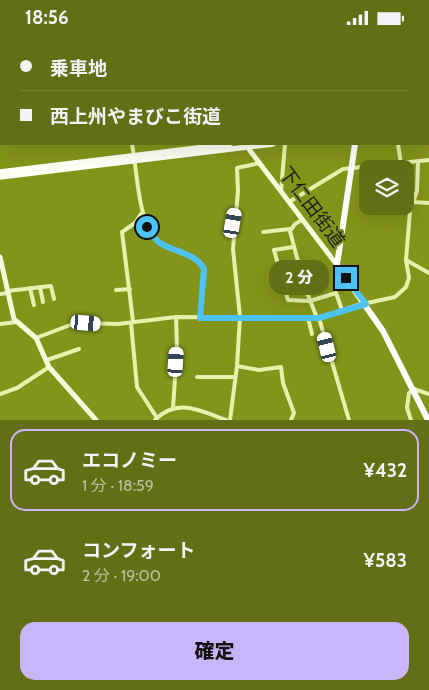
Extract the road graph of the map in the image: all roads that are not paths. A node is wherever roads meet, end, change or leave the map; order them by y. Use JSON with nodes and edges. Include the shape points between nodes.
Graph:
{"nodes":[{"id":1,"x":132,"y":145,"type":"edge"},
{"id":2,"x":223,"y":145,"type":"edge"},
{"id":3,"x":247,"y":145,"type":"edge"},
{"id":4,"x":285,"y":145,"type":"edge"},
{"id":5,"x":355,"y":145,"type":"edge"},
{"id":6,"x":398,"y":145,"type":"edge"},
{"id":7,"x":135,"y":158,"type":"junction"},
{"id":8,"x":401,"y":160,"type":"edge"},
{"id":9,"x":429,"y":160,"type":"edge"},
{"id":10,"x":260,"y":163,"type":"junction"},
{"id":11,"x":414,"y":163,"type":"edge"},
{"id":12,"x":418,"y":163,"type":"junction"},
{"id":13,"x":352,"y":166,"type":"junction"},
{"id":14,"x":359,"y":166,"type":"edge"},
{"id":15,"x":0,"y":171,"type":"edge"},
{"id":16,"x":0,"y":177,"type":"edge"},
{"id":17,"x":281,"y":191,"type":"junction"},
{"id":18,"x":414,"y":200,"type":"edge"},
{"id":19,"x":290,"y":202,"type":"junction"},
{"id":20,"x":414,"y":203,"type":"edge"},
{"id":21,"x":429,"y":203,"type":"edge"},
{"id":22,"x":142,"y":213,"type":"junction"},
{"id":23,"x":412,"y":215,"type":"edge"},
{"id":24,"x":302,"y":219,"type":"junction"},
{"id":25,"x":290,"y":229,"type":"junction"},
{"id":26,"x":263,"y":232,"type":"dead end"},
{"id":27,"x":294,"y":247,"type":"junction"},
{"id":28,"x":0,"y":257,"type":"edge"},
{"id":29,"x":406,"y":260,"type":"junction"},
{"id":30,"x":336,"y":265,"type":"junction"},
{"id":31,"x":429,"y":273,"type":"edge"},
{"id":32,"x":40,"y":287,"type":"junction"},
{"id":33,"x":30,"y":288,"type":"junction"},
{"id":34,"x":130,"y":289,"type":"junction"},
{"id":35,"x":116,"y":290,"type":"dead end"},
{"id":36,"x":7,"y":292,"type":"junction"},
{"id":37,"x":0,"y":294,"type":"edge"},
{"id":38,"x":54,"y":299,"type":"dead end"},
{"id":39,"x":310,"y":301,"type":"junction"},
{"id":40,"x":43,"y":302,"type":"dead end"},
{"id":41,"x":366,"y":304,"type":"junction"},
{"id":42,"x":34,"y":305,"type":"dead end"},
{"id":43,"x":342,"y":310,"type":"junction"},
{"id":44,"x":176,"y":317,"type":"junction"},
{"id":45,"x":240,"y":317,"type":"junction"},
{"id":46,"x":200,"y":318,"type":"junction"},
{"id":47,"x":308,"y":318,"type":"junction"},
{"id":48,"x":318,"y":318,"type":"junction"},
{"id":49,"x":17,"y":322,"type":"junction"},
{"id":50,"x":132,"y":322,"type":"junction"},
{"id":51,"x":0,"y":324,"type":"edge"},
{"id":52,"x":312,"y":334,"type":"dead end"},
{"id":53,"x":36,"y":338,"type":"junction"},
{"id":54,"x":79,"y":349,"type":"dead end"},
{"id":55,"x":47,"y":360,"type":"junction"},
{"id":56,"x":237,"y":365,"type":"junction"},
{"id":57,"x":49,"y":367,"type":"junction"},
{"id":58,"x":198,"y":377,"type":"dead end"},
{"id":59,"x":235,"y":377,"type":"junction"},
{"id":60,"x":413,"y":390,"type":"junction"},
{"id":61,"x":0,"y":394,"type":"edge"},
{"id":62,"x":429,"y":394,"type":"edge"},
{"id":63,"x":173,"y":409,"type":"junction"},
{"id":64,"x":156,"y":419,"type":"edge"},
{"id":65,"x":96,"y":420,"type":"edge"},
{"id":66,"x":226,"y":420,"type":"edge"},
{"id":67,"x":230,"y":420,"type":"edge"},
{"id":68,"x":291,"y":420,"type":"edge"},
{"id":69,"x":349,"y":420,"type":"edge"},
{"id":70,"x":411,"y":420,"type":"edge"},
{"id":71,"x":428,"y":420,"type":"edge"}],
"edges":[{"from":1,"to":7,"type":"street"},
{"from":2,"to":7,"type":"main road"},
{"from":3,"to":7,"type":"main road"},
{"from":3,"to":10,"type":"street","name":"下仁田街道"},
{"from":4,"to":17,"type":"street"},
{"from":5,"to":13,"type":"highway"},
{"from":6,"to":8,"type":"street"},
{"from":7,"to":15,"type":"main road"},
{"from":7,"to":16,"type":"main road"},
{"from":7,"to":22,"type":"street"},
{"from":9,"to":12,"type":"street"},
{"from":10,"to":17,"type":"street","name":"下仁田街道"},
{"from":10,"to":45,"type":"street","via":[[237,168],[233,249]]},
{"from":11,"to":12,"type":"street"},
{"from":12,"to":18,"type":"street"},
{"from":13,"to":14,"type":"street"},
{"from":13,"to":19,"type":"street"},
{"from":13,"to":30,"type":"highway"},
{"from":17,"to":19,"type":"street","name":"下仁田街道"},
{"from":19,"to":24,"type":"street","name":"下仁田街道"},
{"from":20,"to":21,"type":"street"},
{"from":22,"to":34,"type":"street","via":[[122,232]]},
{"from":22,"to":46,"type":"street","via":[[155,239],[169,249],[186,253],[204,269]]},
{"from":23,"to":29,"type":"street"},
{"from":24,"to":25,"type":"street"},
{"from":24,"to":30,"type":"street","name":"下仁田街道"},
{"from":25,"to":26,"type":"street"},
{"from":25,"to":27,"type":"street"},
{"from":27,"to":39,"type":"street"},
{"from":27,"to":39,"type":"street","via":[[274,250],[288,300]]},
{"from":28,"to":36,"type":"street"},
{"from":29,"to":31,"type":"street"},
{"from":29,"to":41,"type":"street","via":[[409,278],[402,292]]},
{"from":30,"to":41,"type":"highway"},
{"from":32,"to":33,"type":"street"},
{"from":32,"to":38,"type":"street","via":[[51,286]]},
{"from":32,"to":40,"type":"street"},
{"from":33,"to":36,"type":"street"},
{"from":33,"to":42,"type":"street"},
{"from":34,"to":35,"type":"street"},
{"from":34,"to":50,"type":"street"},
{"from":36,"to":37,"type":"street"},
{"from":36,"to":49,"type":"street","via":[[12,315]]},
{"from":39,"to":43,"type":"street","via":[[336,293]]},
{"from":39,"to":48,"type":"street"},
{"from":41,"to":43,"type":"street"},
{"from":41,"to":60,"type":"highway"},
{"from":43,"to":48,"type":"street"},
{"from":44,"to":46,"type":"street"},
{"from":44,"to":50,"type":"street"},
{"from":44,"to":63,"type":"street"},
{"from":45,"to":46,"type":"street"},
{"from":45,"to":47,"type":"street"},
{"from":45,"to":56,"type":"street"},
{"from":47,"to":48,"type":"street"},
{"from":47,"to":52,"type":"street"},
{"from":48,"to":69,"type":"street"},
{"from":49,"to":51,"type":"street"},
{"from":49,"to":53,"type":"street"},
{"from":50,"to":53,"type":"street","via":[[73,324]]},
{"from":50,"to":64,"type":"street","via":[[137,387]]},
{"from":53,"to":55,"type":"street"},
{"from":54,"to":55,"type":"street"},
{"from":55,"to":57,"type":"street"},
{"from":56,"to":59,"type":"street"},
{"from":56,"to":68,"type":"street","via":[[259,370],[281,367],[294,413]]},
{"from":57,"to":61,"type":"street","via":[[17,388]]},
{"from":57,"to":65,"type":"street"},
{"from":58,"to":59,"type":"street"},
{"from":59,"to":67,"type":"street"},
{"from":60,"to":62,"type":"street"},
{"from":60,"to":70,"type":"street","via":[[407,399]]},
{"from":60,"to":71,"type":"highway"},
{"from":63,"to":64,"type":"street"},
{"from":63,"to":66,"type":"street","via":[[186,406]]}]}
